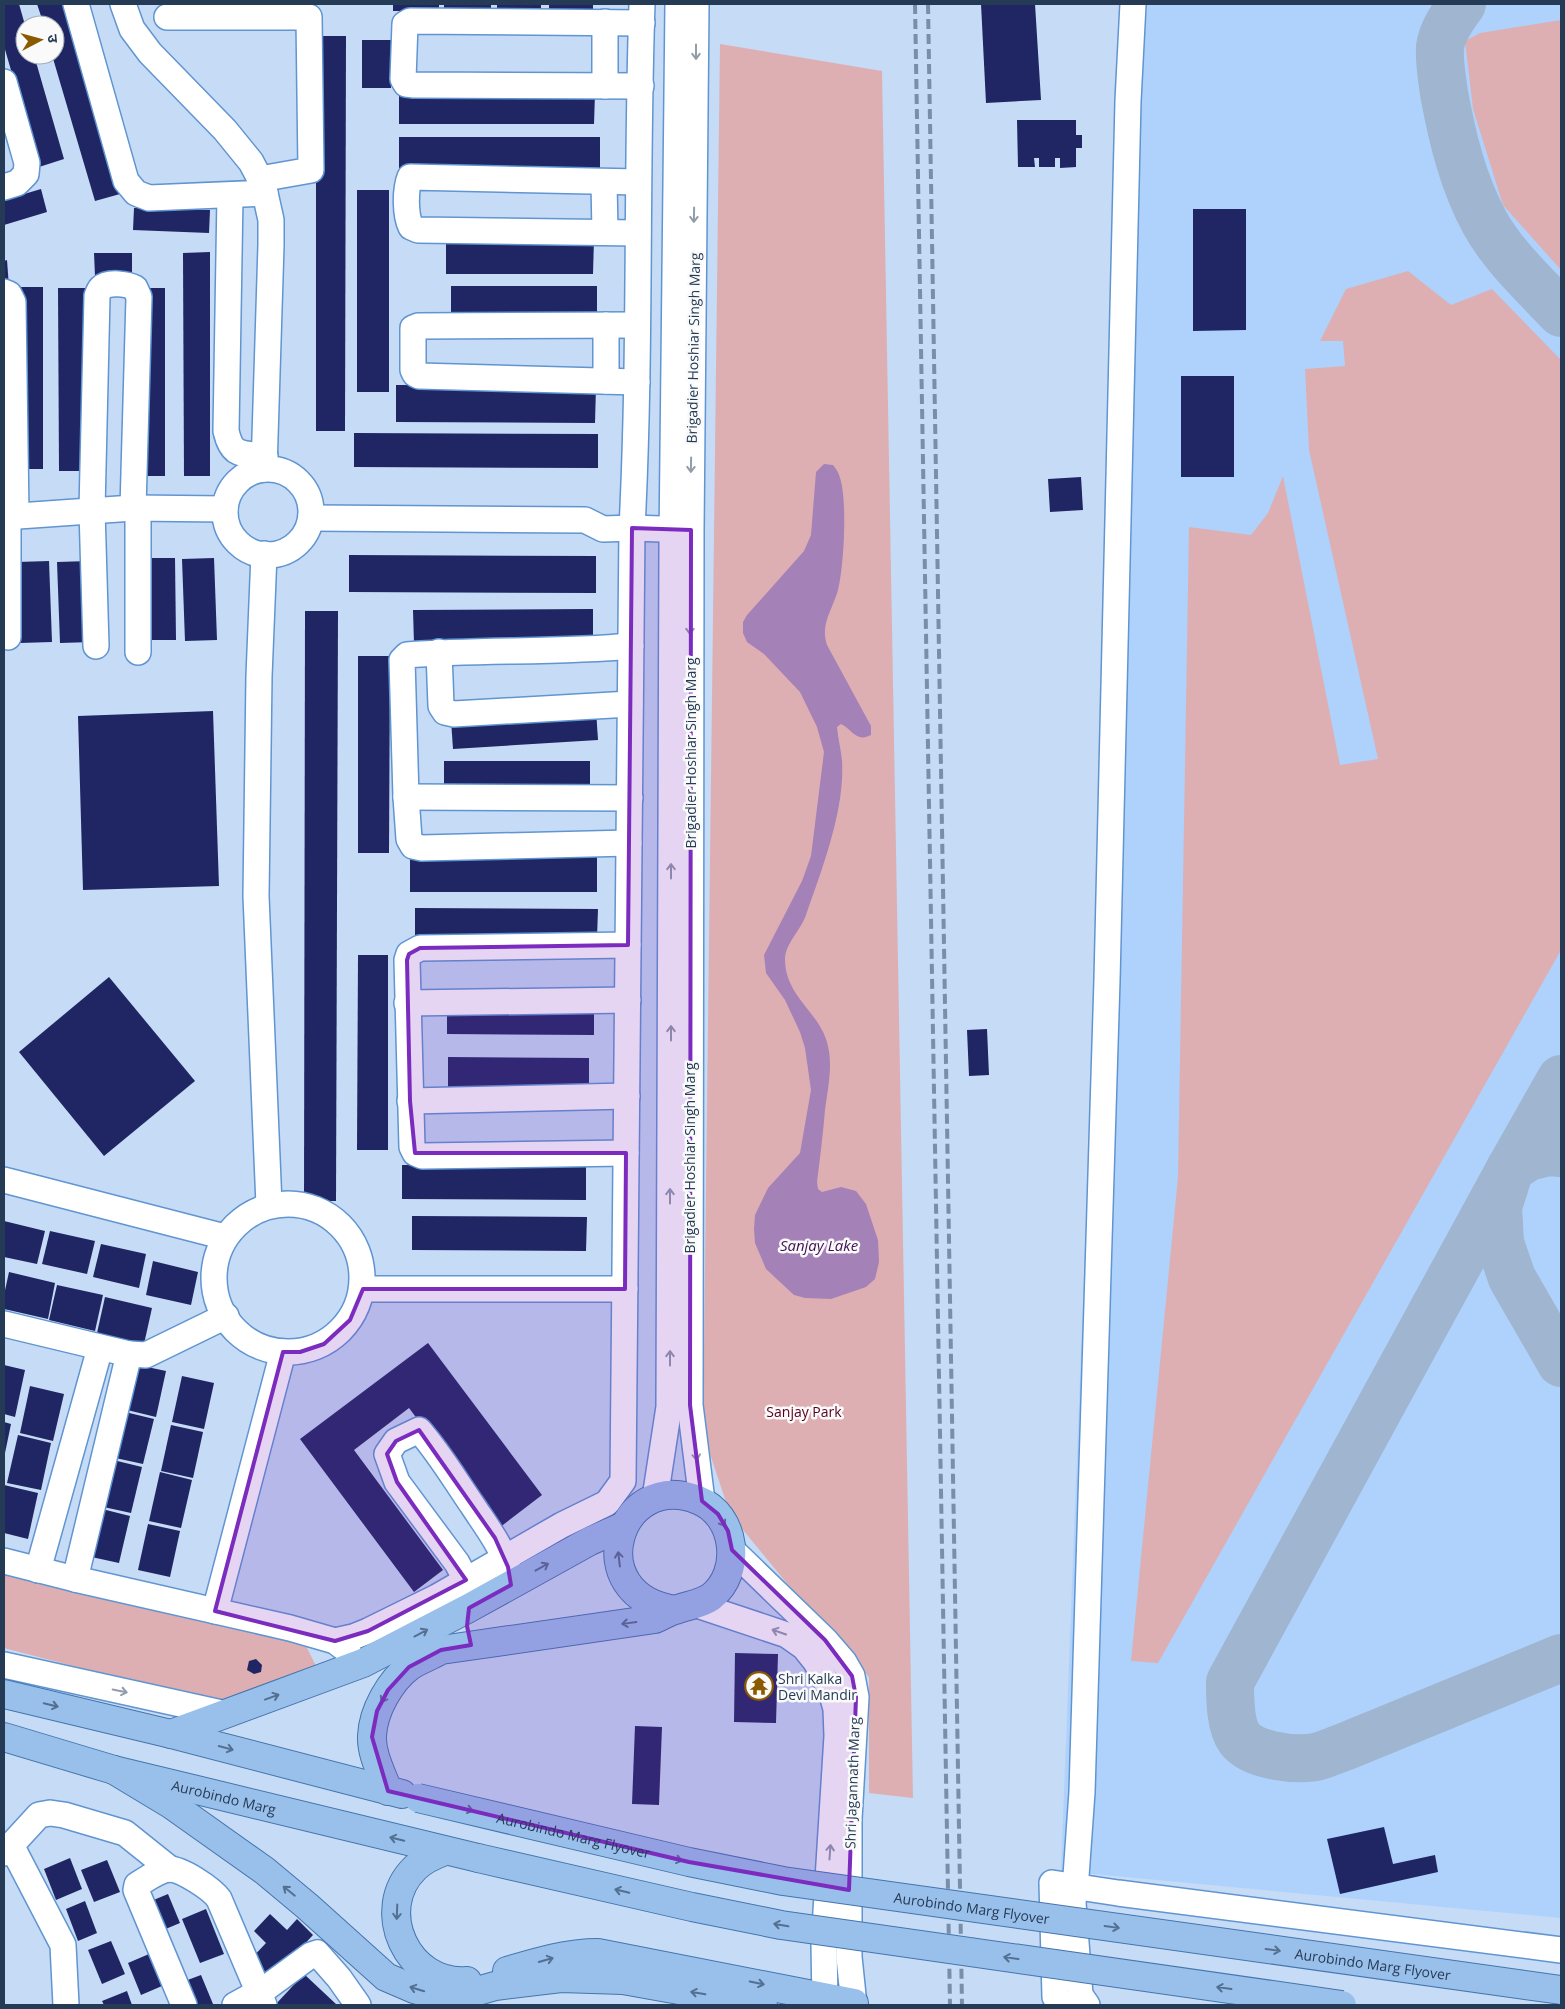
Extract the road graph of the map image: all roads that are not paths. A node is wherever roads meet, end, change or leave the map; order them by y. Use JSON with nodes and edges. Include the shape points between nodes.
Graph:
{"nodes":[{"id":1,"x":76,"y":4,"type":"edge"},
{"id":2,"x":123,"y":4,"type":"edge"},
{"id":3,"x":678,"y":4,"type":"edge"},
{"id":4,"x":696,"y":4,"type":"edge"},
{"id":5,"x":1133,"y":4,"type":"edge"},
{"id":6,"x":166,"y":10,"type":"edge"},
{"id":7,"x":607,"y":10,"type":"edge"},
{"id":8,"x":642,"y":14,"type":"edge"},
{"id":9,"x":132,"y":29,"type":"junction"},
{"id":10,"x":4,"y":82,"type":"edge"},
{"id":11,"x":605,"y":86,"type":"junction"},
{"id":12,"x":641,"y":86,"type":"junction"},
{"id":13,"x":8,"y":114,"type":"edge"},
{"id":14,"x":638,"y":182,"type":"junction"},
{"id":15,"x":604,"y":183,"type":"junction"},
{"id":16,"x":4,"y":186,"type":"edge"},
{"id":17,"x":263,"y":186,"type":"junction"},
{"id":18,"x":230,"y":196,"type":"junction"},
{"id":19,"x":605,"y":232,"type":"junction"},
{"id":20,"x":638,"y":233,"type":"junction"},
{"id":21,"x":4,"y":292,"type":"edge"},
{"id":22,"x":606,"y":325,"type":"junction"},
{"id":23,"x":637,"y":325,"type":"junction"},
{"id":24,"x":606,"y":381,"type":"junction"},
{"id":25,"x":637,"y":382,"type":"junction"},
{"id":26,"x":265,"y":462,"type":"junction"},
{"id":27,"x":225,"y":509,"type":"junction"},
{"id":28,"x":136,"y":514,"type":"junction"},
{"id":29,"x":312,"y":518,"type":"junction"},
{"id":30,"x":92,"y":519,"type":"junction"},
{"id":31,"x":633,"y":519,"type":"junction"},
{"id":32,"x":682,"y":521,"type":"junction"},
{"id":33,"x":8,"y":525,"type":"edge"},
{"id":34,"x":264,"y":554,"type":"junction"},
{"id":35,"x":8,"y":637,"type":"dead end"},
{"id":36,"x":96,"y":646,"type":"dead end"},
{"id":37,"x":631,"y":646,"type":"junction"},
{"id":38,"x":138,"y":652,"type":"dead end"},
{"id":39,"x":438,"y":652,"type":"junction"},
{"id":40,"x":630,"y":704,"type":"junction"},
{"id":41,"x":406,"y":797,"type":"junction"},
{"id":42,"x":630,"y":798,"type":"junction"},
{"id":43,"x":629,"y":843,"type":"junction"},
{"id":44,"x":628,"y":945,"type":"junction"},
{"id":45,"x":628,"y":1000,"type":"junction"},
{"id":46,"x":407,"y":1004,"type":"junction"},
{"id":47,"x":627,"y":1096,"type":"junction"},
{"id":48,"x":410,"y":1101,"type":"junction"},
{"id":49,"x":626,"y":1153,"type":"junction"},
{"id":50,"x":4,"y":1180,"type":"edge"},
{"id":51,"x":269,"y":1205,"type":"junction"},
{"id":52,"x":225,"y":1237,"type":"junction"},
{"id":53,"x":625,"y":1289,"type":"junction"},
{"id":54,"x":363,"y":1290,"type":"junction"},
{"id":55,"x":226,"y":1316,"type":"junction"},
{"id":56,"x":4,"y":1324,"type":"edge"},
{"id":57,"x":100,"y":1348,"type":"junction"},
{"id":58,"x":283,"y":1352,"type":"junction"},
{"id":59,"x":129,"y":1354,"type":"junction"},
{"id":60,"x":655,"y":1498,"type":"junction"},
{"id":61,"x":702,"y":1501,"type":"junction"},
{"id":62,"x":624,"y":1526,"type":"junction"},
{"id":63,"x":46,"y":1539,"type":"junction"},
{"id":64,"x":82,"y":1547,"type":"junction"},
{"id":65,"x":732,"y":1550,"type":"junction"},
{"id":66,"x":503,"y":1559,"type":"junction"},
{"id":67,"x":4,"y":1561,"type":"edge"},
{"id":68,"x":38,"y":1570,"type":"junction"},
{"id":69,"x":75,"y":1579,"type":"junction"},
{"id":70,"x":466,"y":1580,"type":"junction"},
{"id":71,"x":509,"y":1586,"type":"junction"},
{"id":72,"x":686,"y":1607,"type":"junction"},
{"id":73,"x":469,"y":1608,"type":"junction"},
{"id":74,"x":215,"y":1611,"type":"junction"},
{"id":75,"x":336,"y":1641,"type":"junction"},
{"id":76,"x":485,"y":1643,"type":"junction"},
{"id":77,"x":363,"y":1663,"type":"junction"},
{"id":78,"x":4,"y":1665,"type":"edge"},
{"id":79,"x":4,"y":1694,"type":"edge"},
{"id":80,"x":226,"y":1714,"type":"junction"},
{"id":81,"x":171,"y":1734,"type":"junction"},
{"id":82,"x":4,"y":1737,"type":"edge"},
{"id":83,"x":114,"y":1770,"type":"junction"},
{"id":84,"x":388,"y":1791,"type":"junction"},
{"id":85,"x":7,"y":1849,"type":"edge"},
{"id":86,"x":444,"y":1851,"type":"junction"},
{"id":87,"x":170,"y":1869,"type":"junction"},
{"id":88,"x":1064,"y":1885,"type":"junction"},
{"id":89,"x":1561,"y":1950,"type":"edge"},
{"id":90,"x":1561,"y":1990,"type":"edge"},
{"id":91,"x":261,"y":1999,"type":"edge"},
{"id":92,"x":825,"y":2001,"type":"edge"},
{"id":93,"x":755,"y":2004,"type":"edge"},
{"id":94,"x":854,"y":2004,"type":"edge"},
{"id":95,"x":66,"y":2005,"type":"edge"},
{"id":96,"x":184,"y":2005,"type":"edge"},
{"id":97,"x":235,"y":2005,"type":"edge"},
{"id":98,"x":358,"y":2005,"type":"edge"},
{"id":99,"x":1064,"y":2005,"type":"edge"},
{"id":100,"x":1087,"y":2005,"type":"edge"},
{"id":101,"x":1342,"y":2005,"type":"edge"}],
"edges":[{"from":1,"to":18,"type":"street","via":[[126,181],[136,193],[149,198]]},
{"from":2,"to":9,"type":"street"},
{"from":3,"to":32,"type":"street","name":"Brigadier Hoshiar Singh Marg"},
{"from":4,"to":32,"type":"street","name":"Brigadier Hoshiar Singh Marg","one_way":true},
{"from":5,"to":88,"type":"street","via":[[1083,1762]]},
{"from":6,"to":9,"type":"street"},
{"from":6,"to":17,"type":"street","via":[[309,17],[311,170]]},
{"from":7,"to":8,"type":"street"},
{"from":7,"to":11,"type":"street"},
{"from":7,"to":11,"type":"street","via":[[410,22],[405,24],[403,79],[406,84],[414,85]]},
{"from":8,"to":12,"type":"street"},
{"from":9,"to":17,"type":"street","via":[[150,53],[225,130],[251,162]]},
{"from":10,"to":13,"type":"street"},
{"from":11,"to":12,"type":"street"},
{"from":12,"to":14,"type":"street"},
{"from":13,"to":16,"type":"street","via":[[27,163],[26,174],[17,183]]},
{"from":14,"to":15,"type":"street"},
{"from":14,"to":20,"type":"street"},
{"from":15,"to":19,"type":"street"},
{"from":15,"to":19,"type":"street","via":[[410,177],[407,204],[408,222],[418,230]]},
{"from":17,"to":18,"type":"street"},
{"from":17,"to":26,"type":"street","via":[[271,220]]},
{"from":18,"to":26,"type":"street","via":[[226,431],[232,449]]},
{"from":19,"to":20,"type":"street"},
{"from":20,"to":23,"type":"street"},
{"from":21,"to":33,"type":"street","via":[[13,302]]},
{"from":22,"to":23,"type":"street"},
{"from":22,"to":24,"type":"street"},
{"from":22,"to":24,"type":"street","via":[[413,328],[413,370],[419,376]]},
{"from":23,"to":25,"type":"street"},
{"from":24,"to":25,"type":"street"},
{"from":25,"to":31,"type":"street"},
{"from":26,"to":27,"type":"street","via":[[238,481],[229,494]]},
{"from":26,"to":29,"type":"street","via":[[294,478],[305,490]]},
{"from":27,"to":28,"type":"street"},
{"from":27,"to":34,"type":"street","via":[[227,526],[234,539],[250,551]]},
{"from":28,"to":30,"type":"street"},
{"from":28,"to":30,"type":"street","via":[[139,297],[135,288],[129,285],[108,284],[97,296]]},
{"from":28,"to":38,"type":"street"},
{"from":29,"to":31,"type":"street","via":[[585,520],[603,529]]},
{"from":29,"to":34,"type":"street","via":[[306,535],[298,542],[286,550]]},
{"from":30,"to":33,"type":"street"},
{"from":30,"to":36,"type":"street"},
{"from":31,"to":32,"type":"street"},
{"from":31,"to":37,"type":"street"},
{"from":60,"to":32,"type":"street","name":"Brigadier Hoshiar Singh Marg","one_way":true,"via":[[670,1407]]},
{"from":32,"to":61,"type":"street","name":"Brigadier Hoshiar Singh Marg","one_way":true,"via":[[689,972],[690,1405]]},
{"from":33,"to":35,"type":"street"},
{"from":34,"to":51,"type":"street","via":[[256,896]]},
{"from":37,"to":39,"type":"street"},
{"from":37,"to":40,"type":"street"},
{"from":39,"to":40,"type":"street","via":[[441,706],[445,712]]},
{"from":39,"to":41,"type":"street","via":[[407,655],[402,660]]},
{"from":40,"to":42,"type":"street"},
{"from":41,"to":42,"type":"street"},
{"from":41,"to":43,"type":"street","via":[[409,839],[413,846],[422,848]]},
{"from":42,"to":43,"type":"street"},
{"from":43,"to":44,"type":"street"},
{"from":44,"to":45,"type":"street"},
{"from":44,"to":46,"type":"street","via":[[420,948],[409,954],[407,960]]},
{"from":45,"to":46,"type":"street"},
{"from":45,"to":47,"type":"street"},
{"from":46,"to":48,"type":"street"},
{"from":47,"to":48,"type":"street"},
{"from":47,"to":49,"type":"street"},
{"from":48,"to":49,"type":"street","via":[[412,1147],[422,1156]]},
{"from":49,"to":53,"type":"street"},
{"from":50,"to":52,"type":"street"},
{"from":51,"to":52,"type":"street","via":[[243,1218]]},
{"from":51,"to":54,"type":"street","via":[[295,1203],[312,1206],[334,1219],[353,1241]]},
{"from":52,"to":55,"type":"street","via":[[217,1254],[213,1280],[218,1305]]},
{"from":53,"to":54,"type":"street"},
{"from":53,"to":66,"type":"street","via":[[623,1481],[607,1503]]},
{"from":54,"to":58,"type":"street","via":[[350,1320],[324,1344],[300,1352]]},
{"from":55,"to":58,"type":"street","via":[[240,1335],[262,1348]]},
{"from":55,"to":59,"type":"street","via":[[146,1355]]},
{"from":56,"to":57,"type":"street"},
{"from":57,"to":59,"type":"street"},
{"from":57,"to":63,"type":"street"},
{"from":58,"to":74,"type":"street"},
{"from":59,"to":64,"type":"street"},
{"from":60,"to":61,"type":"main road","via":[[679,1494]]},
{"from":60,"to":62,"type":"main road","via":[[637,1509]]},
{"from":61,"to":65,"type":"main road","one_way":true,"via":[[718,1514],[728,1531]]},
{"from":71,"to":62,"type":"main road","one_way":true},
{"from":72,"to":62,"type":"main road","one_way":true,"via":[[659,1607],[631,1589],[622,1575],[618,1559],[618,1542]]},
{"from":63,"to":64,"type":"street"},
{"from":63,"to":68,"type":"street"},
{"from":64,"to":69,"type":"street"},
{"from":65,"to":72,"type":"main road","via":[[730,1567],[723,1583],[712,1596]]},
{"from":65,"to":94,"type":"street","name":"Shri Jagannath Marg","via":[[825,1640],[852,1676],[856,1697],[849,1819],[849,1957]]},
{"from":66,"to":70,"type":"street"},
{"from":66,"to":70,"type":"street","via":[[495,1538],[453,1473],[419,1430],[396,1441],[386,1454],[397,1482]]},
{"from":66,"to":71,"type":"street","via":[[508,1567]]},
{"from":67,"to":68,"type":"street"},
{"from":68,"to":69,"type":"street"},
{"from":69,"to":74,"type":"street"},
{"from":70,"to":75,"type":"street","via":[[437,1598],[368,1631]]},
{"from":71,"to":73,"type":"main road"},
{"from":72,"to":76,"type":"main road","one_way":true,"via":[[655,1619]]},
{"from":92,"to":72,"type":"street","name":"Shri Jagannath Marg","one_way":true,"via":[[824,1943],[837,1736],[832,1691],[804,1647],[787,1635]]},
{"from":73,"to":76,"type":"main road","via":[[469,1636]]},
{"from":77,"to":73,"type":"main road","one_way":true},
{"from":74,"to":75,"type":"street"},
{"from":75,"to":77,"type":"street"},
{"from":76,"to":84,"type":"main road","one_way":true,"via":[[441,1650],[409,1667],[388,1690],[377,1711],[372,1737]]},
{"from":80,"to":77,"type":"main road","one_way":true},
{"from":78,"to":80,"type":"street","one_way":true},
{"from":79,"to":81,"type":"main road","one_way":true},
{"from":80,"to":81,"type":"main road"},
{"from":81,"to":84,"type":"main road","one_way":true},
{"from":82,"to":83,"type":"main road","name":"Aurobindo Marg"},
{"from":86,"to":83,"type":"main road","name":"Aurobindo Marg","one_way":true},
{"from":93,"to":83,"type":"main road","one_way":true,"via":[[623,1980],[561,1978],[440,1996],[414,1989],[386,1977],[265,1871],[172,1805]]},
{"from":84,"to":90,"type":"main road","name":"Aurobindo Marg Flyover","one_way":true,"bridge":true,"via":[[783,1881]]},
{"from":85,"to":87,"type":"street","via":[[39,1815],[50,1813],[125,1833]]},
{"from":85,"to":95,"type":"street","via":[[63,1945]]},
{"from":86,"to":92,"type":"main road","one_way":true,"via":[[414,1868],[404,1882],[396,1916],[398,1934],[406,1950],[431,1974],[447,1980],[465,1981],[556,1957],[598,1952]]},
{"from":101,"to":86,"type":"main road","one_way":true,"bridge":true,"via":[[781,1925]]},
{"from":87,"to":91,"type":"street","via":[[215,1893]]},
{"from":87,"to":96,"type":"street","via":[[140,1882],[136,1890]]},
{"from":88,"to":89,"type":"street"},
{"from":88,"to":99,"type":"street","via":[[1055,1996]]},
{"from":88,"to":100,"type":"street","via":[[1073,1903],[1080,1995]]},
{"from":91,"to":97,"type":"street"},
{"from":91,"to":98,"type":"street","via":[[317,1953]]},
{"from":92,"to":94,"type":"main road"}]}
